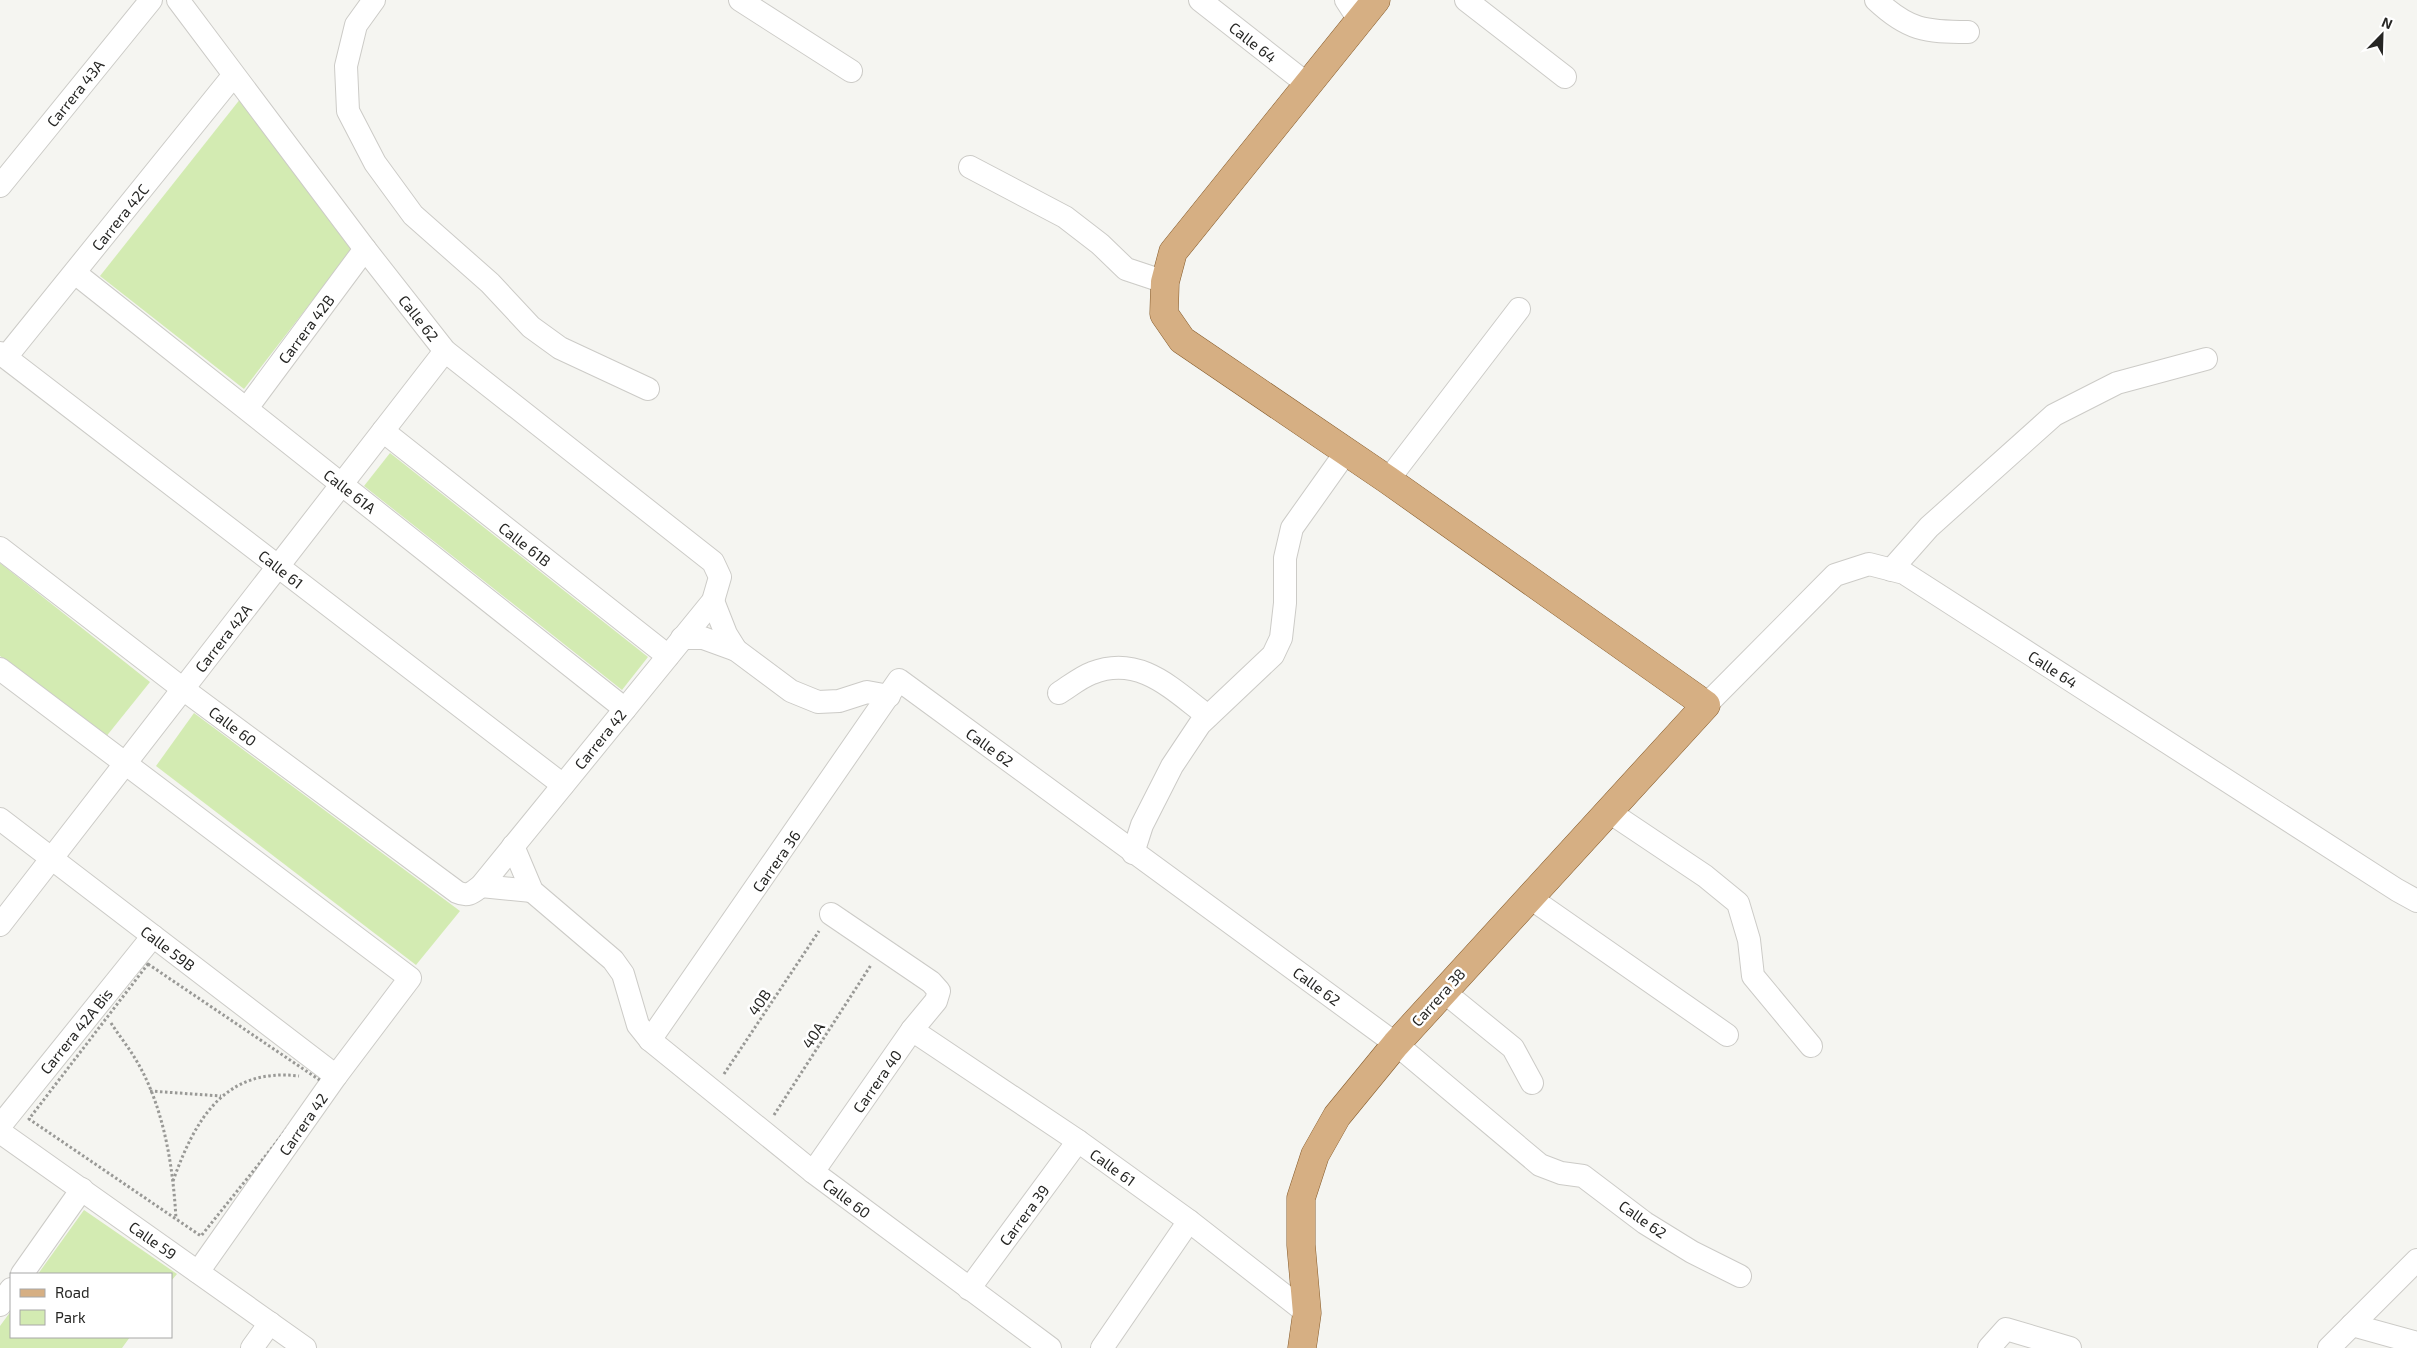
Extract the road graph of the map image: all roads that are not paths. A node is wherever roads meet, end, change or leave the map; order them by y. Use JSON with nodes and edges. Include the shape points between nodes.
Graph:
{"nodes":[{"id":1,"x":151,"y":0,"type":"edge"},
{"id":2,"x":178,"y":0,"type":"edge"},
{"id":3,"x":374,"y":0,"type":"edge"},
{"id":4,"x":740,"y":0,"type":"edge"},
{"id":5,"x":1200,"y":0,"type":"edge"},
{"id":6,"x":1466,"y":0,"type":"edge"},
{"id":7,"x":1876,"y":0,"type":"edge"},
{"id":8,"x":1360,"y":7,"type":"edge"},
{"id":9,"x":1968,"y":32,"type":"dead end"},
{"id":10,"x":851,"y":72,"type":"dead end"},
{"id":11,"x":233,"y":76,"type":"junction"},
{"id":12,"x":1565,"y":77,"type":"dead end"},
{"id":13,"x":1307,"y":84,"type":"junction"},
{"id":14,"x":970,"y":167,"type":"dead end"},
{"id":15,"x":0,"y":186,"type":"edge"},
{"id":16,"x":365,"y":249,"type":"junction"},
{"id":17,"x":75,"y":272,"type":"junction"},
{"id":18,"x":1165,"y":282,"type":"junction"},
{"id":19,"x":1519,"y":309,"type":"dead end"},
{"id":20,"x":445,"y":351,"type":"junction"},
{"id":21,"x":3,"y":355,"type":"edge"},
{"id":22,"x":2206,"y":359,"type":"dead end"},
{"id":23,"x":648,"y":389,"type":"dead end"},
{"id":24,"x":247,"y":408,"type":"junction"},
{"id":25,"x":383,"y":431,"type":"junction"},
{"id":26,"x":1346,"y":452,"type":"junction"},
{"id":27,"x":1388,"y":480,"type":"junction"},
{"id":28,"x":342,"y":484,"type":"junction"},
{"id":29,"x":0,"y":548,"type":"edge"},
{"id":30,"x":278,"y":567,"type":"junction"},
{"id":31,"x":1891,"y":570,"type":"junction"},
{"id":32,"x":720,"y":577,"type":"joint"},
{"id":33,"x":713,"y":600,"type":"junction"},
{"id":34,"x":682,"y":638,"type":"junction"},
{"id":35,"x":736,"y":650,"type":"junction"},
{"id":36,"x":668,"y":656,"type":"junction"},
{"id":37,"x":0,"y":669,"type":"edge"},
{"id":38,"x":894,"y":688,"type":"junction"},
{"id":39,"x":183,"y":689,"type":"junction"},
{"id":40,"x":1060,"y":693,"type":"dead end"},
{"id":41,"x":1706,"y":705,"type":"junction"},
{"id":42,"x":624,"y":709,"type":"junction"},
{"id":43,"x":1208,"y":716,"type":"junction"},
{"id":44,"x":125,"y":764,"type":"junction"},
{"id":45,"x":563,"y":785,"type":"junction"},
{"id":46,"x":1608,"y":811,"type":"junction"},
{"id":47,"x":0,"y":819,"type":"edge"},
{"id":48,"x":513,"y":846,"type":"junction"},
{"id":49,"x":1133,"y":853,"type":"junction"},
{"id":50,"x":52,"y":859,"type":"junction"},
{"id":51,"x":476,"y":890,"type":"junction"},
{"id":52,"x":532,"y":892,"type":"junction"},
{"id":53,"x":1529,"y":897,"type":"junction"},
{"id":54,"x":2417,"y":901,"type":"edge"},
{"id":55,"x":827,"y":919,"type":"road end"},
{"id":56,"x":0,"y":925,"type":"edge"},
{"id":57,"x":153,"y":936,"type":"junction"},
{"id":58,"x":1443,"y":991,"type":"junction"},
{"id":59,"x":912,"y":1030,"type":"junction"},
{"id":60,"x":1727,"y":1035,"type":"dead end"},
{"id":61,"x":650,"y":1040,"type":"junction"},
{"id":62,"x":1396,"y":1044,"type":"junction"},
{"id":63,"x":1811,"y":1046,"type":"dead end"},
{"id":64,"x":326,"y":1077,"type":"junction"},
{"id":65,"x":1532,"y":1083,"type":"dead end"},
{"id":66,"x":0,"y":1126,"type":"edge"},
{"id":67,"x":0,"y":1132,"type":"edge"},
{"id":68,"x":1078,"y":1142,"type":"junction"},
{"id":69,"x":813,"y":1172,"type":"junction"},
{"id":70,"x":82,"y":1189,"type":"junction"},
{"id":71,"x":1189,"y":1221,"type":"junction"},
{"id":72,"x":2417,"y":1260,"type":"edge"},
{"id":73,"x":198,"y":1272,"type":"junction"},
{"id":74,"x":23,"y":1273,"type":"edge"},
{"id":75,"x":1740,"y":1276,"type":"dead end"},
{"id":76,"x":969,"y":1289,"type":"junction"},
{"id":77,"x":10,"y":1290,"type":"edge"},
{"id":78,"x":0,"y":1305,"type":"edge"},
{"id":79,"x":1307,"y":1313,"type":"junction"},
{"id":80,"x":270,"y":1323,"type":"junction"},
{"id":81,"x":2352,"y":1326,"type":"junction"},
{"id":82,"x":2417,"y":1343,"type":"edge"},
{"id":83,"x":252,"y":1348,"type":"edge"},
{"id":84,"x":305,"y":1348,"type":"edge"},
{"id":85,"x":1050,"y":1348,"type":"edge"},
{"id":86,"x":1102,"y":1348,"type":"edge"},
{"id":87,"x":1302,"y":1348,"type":"edge"},
{"id":88,"x":1989,"y":1348,"type":"edge"},
{"id":89,"x":2070,"y":1348,"type":"edge"},
{"id":90,"x":2329,"y":1348,"type":"edge"}],
"edges":[{"from":1,"to":15,"type":"street","name":"Carrera 43A"},
{"from":2,"to":11,"type":"street","name":"Calle 62"},
{"from":3,"to":23,"type":"street","via":[[356,25],[346,66],[348,111],[375,163],[413,215],[490,283],[530,327],[567,352]]},
{"from":4,"to":10,"type":"street"},
{"from":5,"to":13,"type":"street","name":"Calle 64"},
{"from":6,"to":12,"type":"street"},
{"from":7,"to":9,"type":"street","via":[[1895,18],[1921,29]]},
{"from":8,"to":13,"type":"main road"},
{"from":11,"to":16,"type":"street","name":"Calle 62"},
{"from":11,"to":17,"type":"street","name":"Carrera 42C"},
{"from":13,"to":18,"type":"main road","via":[[1173,252]]},
{"from":14,"to":18,"type":"street","via":[[1065,217],[1126,269]]},
{"from":16,"to":20,"type":"street","name":"Calle 62"},
{"from":16,"to":24,"type":"street","name":"Carrera 42B"},
{"from":17,"to":21,"type":"street","name":"Carrera 42C"},
{"from":17,"to":24,"type":"street","name":"Calle 61A"},
{"from":18,"to":26,"type":"main road","via":[[1164,314],[1182,340]]},
{"from":19,"to":27,"type":"street"},
{"from":20,"to":25,"type":"street","name":"Carrera 42A"},
{"from":20,"to":32,"type":"street","name":"Calle 62","via":[[712,562]]},
{"from":21,"to":30,"type":"street","name":"Calle 61"},
{"from":22,"to":31,"type":"street","via":[[2117,383],[2054,415],[1929,527]]},
{"from":24,"to":28,"type":"street","name":"Calle 61A"},
{"from":25,"to":28,"type":"street","name":"Carrera 42A"},
{"from":25,"to":36,"type":"street","name":"Calle 61B"},
{"from":26,"to":27,"type":"main road"},
{"from":26,"to":43,"type":"street","via":[[1292,528],[1285,558],[1281,638],[1273,656]]},
{"from":27,"to":41,"type":"main road"},
{"from":28,"to":30,"type":"street","name":"Carrera 42A"},
{"from":28,"to":42,"type":"street","name":"Calle 61A"},
{"from":29,"to":39,"type":"street","name":"Calle 60"},
{"from":30,"to":39,"type":"street","name":"Carrera 42A"},
{"from":30,"to":45,"type":"street","name":"Calle 61"},
{"from":31,"to":41,"type":"street","name":"Calle 64","via":[[1869,564],[1835,575]]},
{"from":31,"to":54,"type":"street","name":"Calle 64","via":[[1904,573]]},
{"from":32,"to":33,"type":"street","name":"Carrera 42"},
{"from":33,"to":34,"type":"street","name":"Carrera 42"},
{"from":33,"to":35,"type":"street","via":[[718,618]]},
{"from":34,"to":35,"type":"street","via":[[703,638]]},
{"from":34,"to":36,"type":"street","name":"Carrera 42"},
{"from":35,"to":38,"type":"street","via":[[791,691],[818,702],[839,701]]},
{"from":36,"to":42,"type":"street","name":"Carrera 42"},
{"from":37,"to":44,"type":"street"},
{"from":38,"to":49,"type":"street","name":"Calle 62"},
{"from":38,"to":61,"type":"street","name":"Carrera 36"},
{"from":39,"to":44,"type":"street","name":"Carrera 42A"},
{"from":39,"to":51,"type":"street","name":"Calle 60","via":[[457,892]]},
{"from":40,"to":43,"type":"street","via":[[1092,673],[1116,667],[1140,669]]},
{"from":41,"to":46,"type":"main road","name":"Carrera 38"},
{"from":42,"to":45,"type":"street","name":"Carrera 42"},
{"from":43,"to":49,"type":"street","via":[[1172,766],[1142,825]]},
{"from":44,"to":50,"type":"street","name":"Carrera 42A"},
{"from":44,"to":64,"type":"street","name":"Carrera 42","via":[[410,978]]},
{"from":45,"to":48,"type":"street","name":"Carrera 42"},
{"from":46,"to":53,"type":"main road","name":"Carrera 38"},
{"from":46,"to":63,"type":"street","via":[[1705,876],[1738,904],[1749,940],[1753,976]]},
{"from":47,"to":50,"type":"street","name":"Calle 59B"},
{"from":48,"to":51,"type":"street","name":"Carrera 42"},
{"from":48,"to":52,"type":"street"},
{"from":49,"to":62,"type":"street","name":"Calle 62"},
{"from":50,"to":56,"type":"street","name":"Carrera 42A"},
{"from":50,"to":57,"type":"street","name":"Calle 59B"},
{"from":51,"to":52,"type":"street","name":"Calle 60"},
{"from":52,"to":61,"type":"street","name":"Calle 60","via":[[613,960],[623,974],[638,1025]]},
{"from":53,"to":58,"type":"main road","name":"Carrera 38"},
{"from":53,"to":60,"type":"street"},
{"from":55,"to":59,"type":"street","name":"Carrera 40","via":[[931,982],[939,991],[936,1001]]},
{"from":57,"to":64,"type":"street","name":"Calle 59B"},
{"from":57,"to":66,"type":"street","name":"Carrera 42A Bis"},
{"from":58,"to":62,"type":"main road","name":"Carrera 38"},
{"from":58,"to":65,"type":"street","via":[[1513,1048]]},
{"from":59,"to":68,"type":"street","name":"Calle 61"},
{"from":59,"to":69,"type":"street","name":"Carrera 40"},
{"from":61,"to":69,"type":"street","name":"Calle 60"},
{"from":62,"to":75,"type":"street","name":"Calle 62","via":[[1540,1165],[1561,1173],[1583,1176],[1645,1223]]},
{"from":62,"to":79,"type":"main road","name":"Carrera 38","via":[[1337,1116],[1315,1155],[1301,1198]]},
{"from":64,"to":73,"type":"street","name":"Carrera 42"},
{"from":67,"to":70,"type":"street","name":"Calle 59"},
{"from":68,"to":71,"type":"street","name":"Calle 61"},
{"from":68,"to":76,"type":"street","name":"Carrera 39"},
{"from":69,"to":76,"type":"street","name":"Calle 60"},
{"from":70,"to":73,"type":"street","name":"Calle 59"},
{"from":70,"to":74,"type":"street"},
{"from":71,"to":79,"type":"street","name":"Calle 61"},
{"from":71,"to":86,"type":"street"},
{"from":72,"to":81,"type":"street"},
{"from":73,"to":80,"type":"street","name":"Calle 59"},
{"from":76,"to":85,"type":"street","name":"Calle 60"},
{"from":77,"to":78,"type":"street"},
{"from":79,"to":87,"type":"main road","name":"Carrera 38"},
{"from":80,"to":83,"type":"street"},
{"from":80,"to":84,"type":"street","name":"Calle 59"},
{"from":81,"to":82,"type":"street"},
{"from":81,"to":90,"type":"street"},
{"from":88,"to":89,"type":"street","via":[[2006,1329]]}]}
